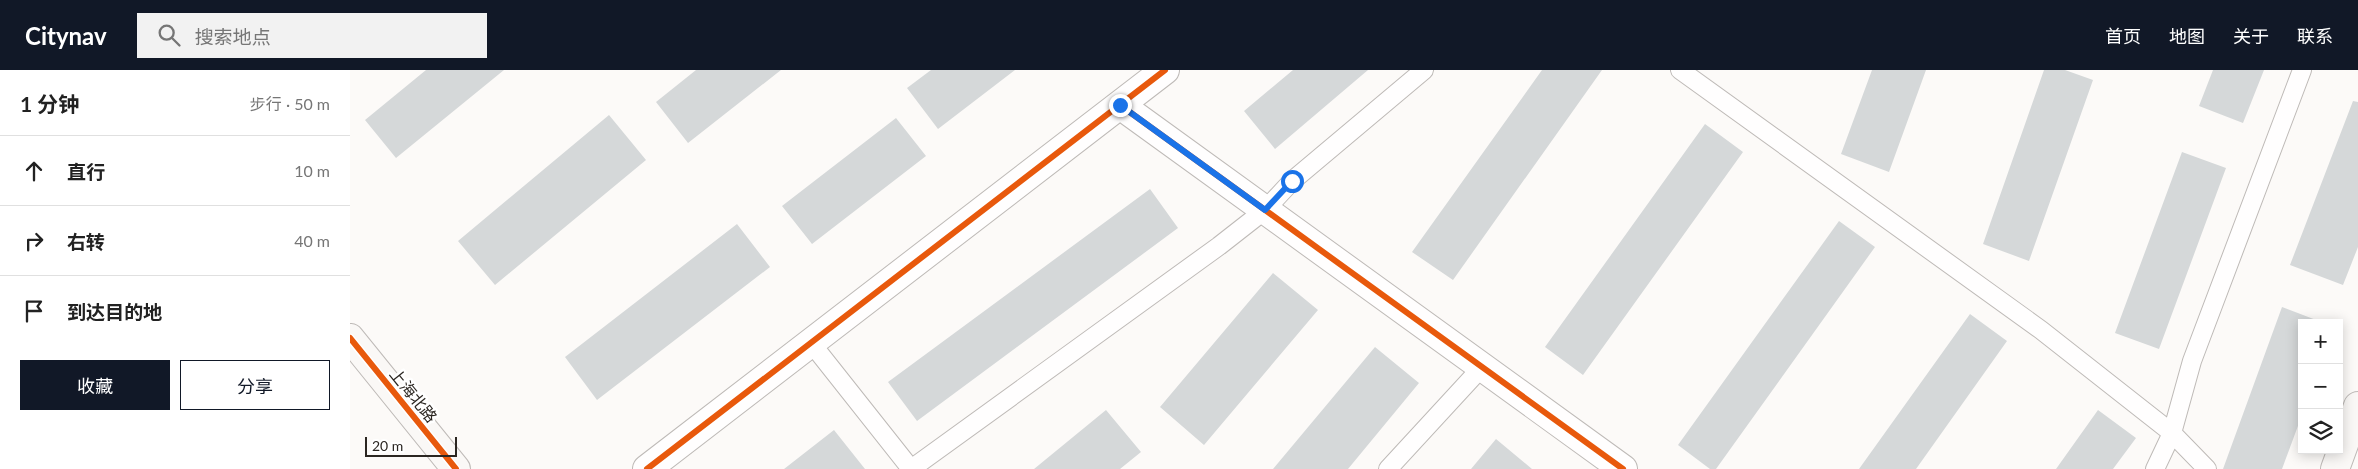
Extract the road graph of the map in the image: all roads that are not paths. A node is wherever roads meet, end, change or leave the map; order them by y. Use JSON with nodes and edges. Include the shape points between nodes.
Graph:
{"nodes":[{"id":1,"x":1165,"y":70,"type":"edge"},
{"id":2,"x":1424,"y":70,"type":"edge"},
{"id":3,"x":1680,"y":70,"type":"edge"},
{"id":4,"x":2302,"y":70,"type":"edge"},
{"id":5,"x":1120,"y":105,"type":"junction"},
{"id":6,"x":1265,"y":210,"type":"junction"},
{"id":7,"x":350,"y":338,"type":"edge"},
{"id":8,"x":812,"y":344,"type":"junction"},
{"id":9,"x":1482,"y":367,"type":"junction"},
{"id":10,"x":2358,"y":406,"type":"edge"},
{"id":11,"x":2172,"y":433,"type":"junction"},
{"id":12,"x":456,"y":469,"type":"edge"},
{"id":13,"x":647,"y":469,"type":"edge"},
{"id":14,"x":911,"y":469,"type":"edge"},
{"id":15,"x":1388,"y":469,"type":"edge"},
{"id":16,"x":1623,"y":469,"type":"edge"},
{"id":17,"x":2155,"y":469,"type":"edge"},
{"id":18,"x":2207,"y":469,"type":"edge"},
{"id":19,"x":2334,"y":469,"type":"edge"}],
"edges":[{"from":1,"to":5,"type":"street"},
{"from":2,"to":6,"type":"lane","via":[[1292,181]]},
{"from":3,"to":11,"type":"lane","via":[[2041,330]]},
{"from":4,"to":11,"type":"lane","via":[[2192,361]]},
{"from":5,"to":6,"type":"street"},
{"from":5,"to":8,"type":"street"},
{"from":6,"to":9,"type":"street"},
{"from":6,"to":14,"type":"lane"},
{"from":7,"to":12,"type":"street","name":"上海北路"},
{"from":8,"to":13,"type":"street"},
{"from":8,"to":14,"type":"lane"},
{"from":9,"to":15,"type":"lane"},
{"from":9,"to":16,"type":"street"},
{"from":10,"to":19,"type":"street"},
{"from":11,"to":17,"type":"lane"},
{"from":11,"to":18,"type":"lane"}]}
